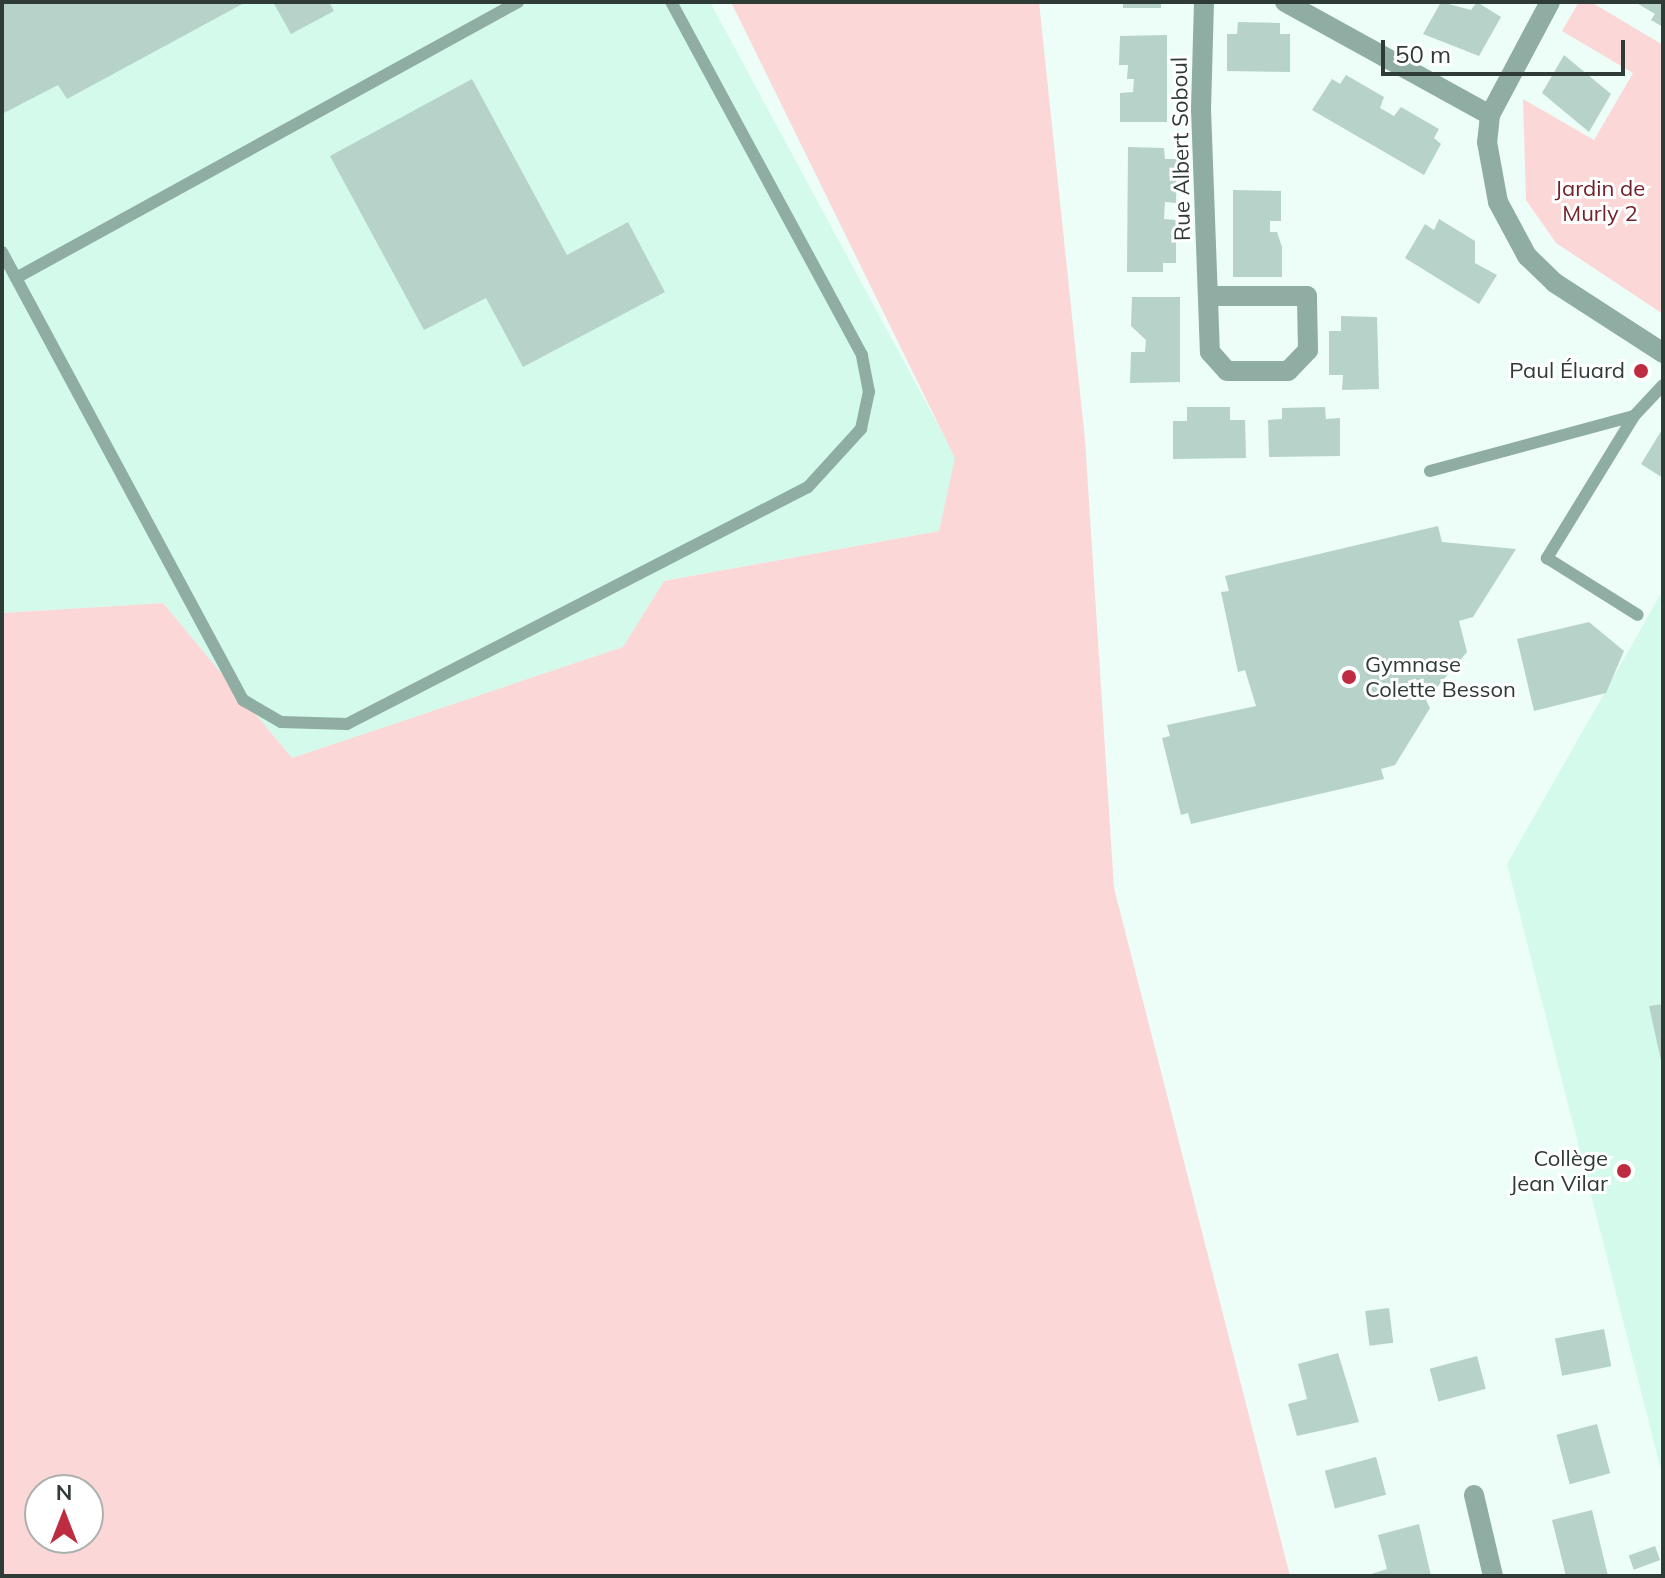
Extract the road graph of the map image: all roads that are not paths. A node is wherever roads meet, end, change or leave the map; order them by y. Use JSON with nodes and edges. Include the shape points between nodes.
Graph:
{"nodes":[{"id":1,"x":518,"y":2,"type":"edge"},
{"id":2,"x":671,"y":2,"type":"edge"},
{"id":3,"x":1204,"y":2,"type":"edge"},
{"id":4,"x":1285,"y":2,"type":"edge"},
{"id":5,"x":1550,"y":2,"type":"edge"},
{"id":6,"x":1490,"y":115,"type":"junction"},
{"id":7,"x":2,"y":252,"type":"edge"},
{"id":8,"x":16,"y":278,"type":"junction"},
{"id":9,"x":1208,"y":296,"type":"junction"},
{"id":10,"x":1663,"y":353,"type":"edge"},
{"id":11,"x":1663,"y":385,"type":"edge"},
{"id":12,"x":1634,"y":416,"type":"junction"},
{"id":13,"x":1430,"y":471,"type":"dead end"},
{"id":14,"x":1638,"y":615,"type":"dead end"},
{"id":15,"x":1474,"y":1495,"type":"dead end"},
{"id":16,"x":1493,"y":1576,"type":"edge"}],
"edges":[{"from":1,"to":8,"type":"lane"},
{"from":2,"to":8,"type":"lane","via":[[862,355],[869,392],[861,429],[808,487],[347,724],[281,722],[243,700]]},
{"from":3,"to":9,"type":"street","name":"Rue Albert Soboul"},
{"from":4,"to":6,"type":"street"},
{"from":5,"to":6,"type":"street"},
{"from":6,"to":10,"type":"street","via":[[1487,142],[1498,202],[1527,256],[1555,283]]},
{"from":7,"to":8,"type":"lane"},
{"from":9,"to":9,"type":"street","name":"Rue Albert Soboul","via":[[1210,352],[1227,371],[1288,371],[1308,350],[1307,296]]},
{"from":11,"to":12,"type":"lane"},
{"from":12,"to":13,"type":"lane"},
{"from":12,"to":14,"type":"lane","via":[[1547,558]]},
{"from":15,"to":16,"type":"street"}]}
